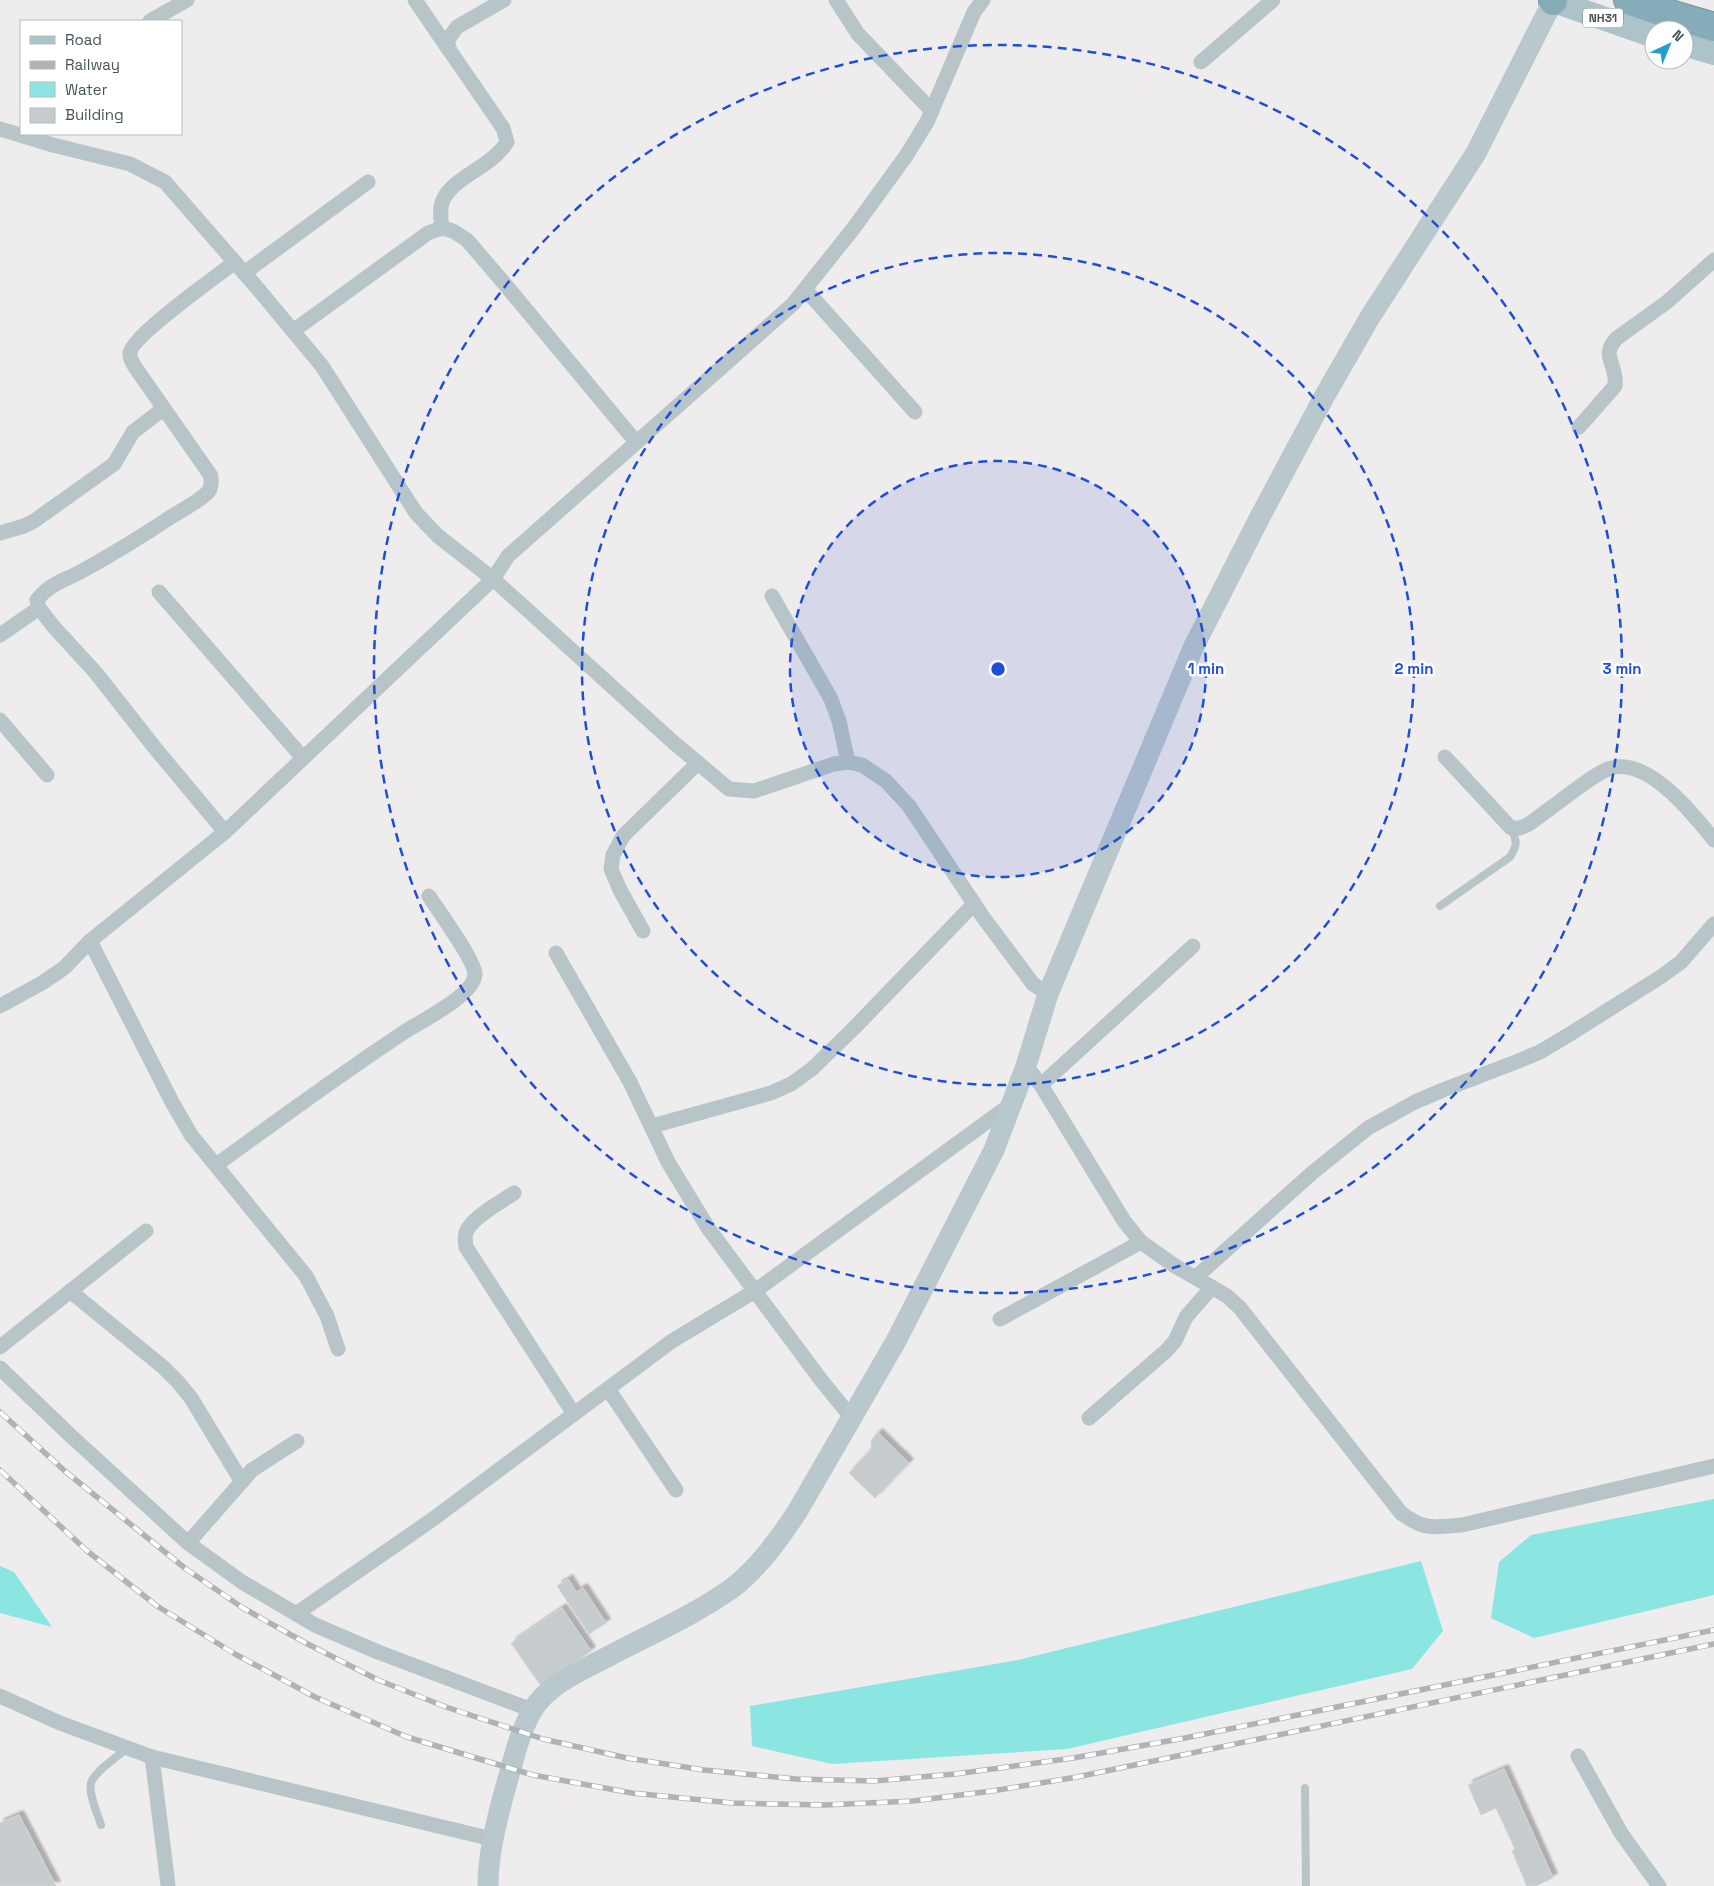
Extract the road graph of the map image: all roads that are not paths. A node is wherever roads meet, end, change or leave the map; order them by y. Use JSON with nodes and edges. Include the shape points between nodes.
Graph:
{"nodes":[{"id":1,"x":187,"y":0,"type":"edge"},
{"id":2,"x":415,"y":0,"type":"edge"},
{"id":3,"x":504,"y":0,"type":"edge"},
{"id":4,"x":836,"y":0,"type":"edge"},
{"id":5,"x":983,"y":0,"type":"edge"},
{"id":6,"x":1273,"y":0,"type":"edge"},
{"id":7,"x":1552,"y":0,"type":"edge"},
{"id":8,"x":1628,"y":0,"type":"edge"},
{"id":9,"x":152,"y":20,"type":"edge"},
{"id":10,"x":1652,"y":20,"type":"edge"},
{"id":11,"x":1644,"y":21,"type":"edge"},
{"id":12,"x":1694,"y":26,"type":"edge"},
{"id":13,"x":1714,"y":27,"type":"edge"},
{"id":14,"x":1694,"y":47,"type":"edge"},
{"id":15,"x":450,"y":51,"type":"junction"},
{"id":16,"x":1714,"y":53,"type":"edge"},
{"id":17,"x":1201,"y":62,"type":"dead end"},
{"id":18,"x":932,"y":111,"type":"junction"},
{"id":19,"x":0,"y":129,"type":"edge"},
{"id":20,"x":368,"y":182,"type":"dead end"},
{"id":21,"x":442,"y":228,"type":"junction"},
{"id":22,"x":1714,"y":260,"type":"edge"},
{"id":23,"x":239,"y":267,"type":"junction"},
{"id":24,"x":805,"y":289,"type":"junction"},
{"id":25,"x":293,"y":331,"type":"junction"},
{"id":26,"x":163,"y":409,"type":"junction"},
{"id":27,"x":915,"y":412,"type":"dead end"},
{"id":28,"x":1579,"y":426,"type":"dead end"},
{"id":29,"x":636,"y":442,"type":"junction"},
{"id":30,"x":0,"y":533,"type":"edge"},
{"id":31,"x":493,"y":579,"type":"junction"},
{"id":32,"x":159,"y":592,"type":"dead end"},
{"id":33,"x":772,"y":596,"type":"dead end"},
{"id":34,"x":39,"y":608,"type":"junction"},
{"id":35,"x":0,"y":635,"type":"edge"},
{"id":36,"x":0,"y":720,"type":"edge"},
{"id":37,"x":303,"y":758,"type":"junction"},
{"id":38,"x":1444,"y":758,"type":"dead end"},
{"id":39,"x":848,"y":762,"type":"junction"},
{"id":40,"x":698,"y":763,"type":"junction"},
{"id":41,"x":47,"y":775,"type":"dead end"},
{"id":42,"x":1511,"y":828,"type":"junction"},
{"id":43,"x":225,"y":832,"type":"junction"},
{"id":44,"x":1714,"y":840,"type":"edge"},
{"id":45,"x":429,"y":896,"type":"dead end"},
{"id":46,"x":974,"y":904,"type":"junction"},
{"id":47,"x":1440,"y":906,"type":"dead end"},
{"id":48,"x":1714,"y":924,"type":"edge"},
{"id":49,"x":643,"y":931,"type":"dead end"},
{"id":50,"x":90,"y":942,"type":"junction"},
{"id":51,"x":1193,"y":946,"type":"dead end"},
{"id":52,"x":556,"y":953,"type":"dead end"},
{"id":53,"x":1048,"y":994,"type":"junction"},
{"id":54,"x":0,"y":1006,"type":"edge"},
{"id":55,"x":1026,"y":1066,"type":"junction"},
{"id":56,"x":1041,"y":1085,"type":"junction"},
{"id":57,"x":1010,"y":1105,"type":"junction"},
{"id":58,"x":652,"y":1126,"type":"junction"},
{"id":59,"x":216,"y":1165,"type":"junction"},
{"id":60,"x":514,"y":1193,"type":"dead end"},
{"id":61,"x":146,"y":1231,"type":"dead end"},
{"id":62,"x":1140,"y":1242,"type":"junction"},
{"id":63,"x":1196,"y":1277,"type":"junction"},
{"id":64,"x":1212,"y":1287,"type":"junction"},
{"id":65,"x":70,"y":1291,"type":"junction"},
{"id":66,"x":755,"y":1291,"type":"junction"},
{"id":67,"x":1000,"y":1319,"type":"dead end"},
{"id":68,"x":0,"y":1347,"type":"edge"},
{"id":69,"x":338,"y":1349,"type":"dead end"},
{"id":70,"x":0,"y":1368,"type":"edge"},
{"id":71,"x":608,"y":1389,"type":"junction"},
{"id":72,"x":574,"y":1414,"type":"junction"},
{"id":73,"x":851,"y":1417,"type":"junction"},
{"id":74,"x":1089,"y":1418,"type":"dead end"},
{"id":75,"x":297,"y":1441,"type":"dead end"},
{"id":76,"x":1714,"y":1466,"type":"edge"},
{"id":77,"x":242,"y":1482,"type":"junction"},
{"id":78,"x":676,"y":1490,"type":"dead end"},
{"id":79,"x":188,"y":1543,"type":"junction"},
{"id":80,"x":296,"y":1614,"type":"junction"},
{"id":81,"x":0,"y":1696,"type":"edge"},
{"id":82,"x":532,"y":1710,"type":"junction"},
{"id":83,"x":128,"y":1748,"type":"junction"},
{"id":84,"x":152,"y":1756,"type":"junction"},
{"id":85,"x":1578,"y":1756,"type":"dead end"},
{"id":86,"x":1305,"y":1788,"type":"dead end"},
{"id":87,"x":100,"y":1825,"type":"dead end"},
{"id":88,"x":492,"y":1839,"type":"junction"},
{"id":89,"x":168,"y":1885,"type":"edge"},
{"id":90,"x":488,"y":1886,"type":"edge"},
{"id":91,"x":1306,"y":1886,"type":"edge"},
{"id":92,"x":1659,"y":1886,"type":"edge"}],
"edges":[{"from":1,"to":9,"type":"street"},
{"from":2,"to":15,"type":"street"},
{"from":3,"to":15,"type":"street","via":[[456,26],[447,41]]},
{"from":4,"to":18,"type":"street","via":[[858,34]]},
{"from":5,"to":18,"type":"street","via":[[974,12]]},
{"from":6,"to":17,"type":"street"},
{"from":7,"to":11,"type":"main road","number":"NH31"},
{"from":7,"to":53,"type":"street","via":[[1476,153],[1370,317],[1216,602],[1194,646]]},
{"from":8,"to":10,"type":"highway","number":"NH31"},
{"from":12,"to":13,"type":"highway","number":"NH31"},
{"from":14,"to":16,"type":"main road"},
{"from":15,"to":21,"type":"street","via":[[503,128],[507,142],[491,161],[448,191],[442,202]]},
{"from":18,"to":24,"type":"street","via":[[906,156]]},
{"from":19,"to":23,"type":"street","via":[[130,164],[165,182]]},
{"from":20,"to":23,"type":"street"},
{"from":21,"to":25,"type":"street","via":[[413,243]]},
{"from":21,"to":29,"type":"street","via":[[467,240]]},
{"from":22,"to":28,"type":"street","via":[[1667,302],[1610,345],[1608,352],[1615,371],[1615,386]]},
{"from":23,"to":25,"type":"street"},
{"from":23,"to":26,"type":"street","via":[[155,324],[130,352],[135,368]]},
{"from":24,"to":27,"type":"street"},
{"from":24,"to":29,"type":"street","via":[[793,304]]},
{"from":25,"to":31,"type":"street","via":[[322,366],[416,513],[438,536]]},
{"from":26,"to":30,"type":"street","via":[[133,432],[114,464],[34,521]]},
{"from":26,"to":34,"type":"street","via":[[211,476],[209,490],[80,573],[44,590],[37,600]]},
{"from":29,"to":31,"type":"street","via":[[508,556]]},
{"from":31,"to":37,"type":"street"},
{"from":31,"to":40,"type":"street"},
{"from":32,"to":37,"type":"street"},
{"from":33,"to":39,"type":"street","via":[[831,699]]},
{"from":34,"to":35,"type":"street"},
{"from":34,"to":43,"type":"street"},
{"from":36,"to":41,"type":"street"},
{"from":37,"to":43,"type":"street"},
{"from":38,"to":42,"type":"street"},
{"from":39,"to":40,"type":"street","via":[[754,791],[729,789]]},
{"from":39,"to":46,"type":"street","via":[[862,765],[886,781],[909,806]]},
{"from":40,"to":49,"type":"street","via":[[623,836],[613,855],[611,869]]},
{"from":42,"to":44,"type":"street","via":[[1529,824],[1597,774],[1623,767],[1643,772],[1662,784]]},
{"from":42,"to":47,"type":"lane","via":[[1517,840],[1510,857]]},
{"from":43,"to":50,"type":"street"},
{"from":45,"to":59,"type":"street","via":[[470,960],[475,974],[472,983],[460,997],[380,1048]]},
{"from":46,"to":53,"type":"street","via":[[1033,984]]},
{"from":46,"to":58,"type":"street","via":[[854,1028],[812,1069],[791,1084],[771,1093]]},
{"from":48,"to":63,"type":"street","via":[[1681,962],[1662,976],[1540,1052],[1415,1102],[1368,1128],[1312,1173]]},
{"from":50,"to":54,"type":"street","via":[[64,968]]},
{"from":50,"to":59,"type":"street","via":[[172,1102],[191,1134]]},
{"from":51,"to":56,"type":"street"},
{"from":52,"to":58,"type":"street"},
{"from":53,"to":55,"type":"street"},
{"from":55,"to":56,"type":"street"},
{"from":55,"to":57,"type":"street"},
{"from":56,"to":62,"type":"street"},
{"from":57,"to":66,"type":"street"},
{"from":57,"to":73,"type":"street","via":[[994,1150],[896,1341]]},
{"from":58,"to":66,"type":"street","via":[[668,1162],[708,1228]]},
{"from":59,"to":69,"type":"street","via":[[306,1276],[327,1316]]},
{"from":60,"to":72,"type":"street","via":[[468,1228],[466,1247]]},
{"from":61,"to":65,"type":"street"},
{"from":62,"to":63,"type":"street"},
{"from":62,"to":67,"type":"street"},
{"from":63,"to":64,"type":"street"},
{"from":64,"to":74,"type":"street","via":[[1186,1317],[1166,1351]]},
{"from":64,"to":76,"type":"street","via":[[1227,1296],[1250,1319],[1401,1513],[1416,1524],[1433,1527],[1462,1525]]},
{"from":65,"to":68,"type":"street"},
{"from":65,"to":77,"type":"street","via":[[178,1382]]},
{"from":66,"to":71,"type":"street","via":[[672,1341]]},
{"from":66,"to":73,"type":"street"},
{"from":70,"to":79,"type":"street"},
{"from":71,"to":72,"type":"street"},
{"from":71,"to":78,"type":"street"},
{"from":72,"to":80,"type":"street","via":[[433,1519]]},
{"from":73,"to":82,"type":"street","via":[[797,1512],[756,1566],[704,1606],[574,1674],[548,1692]]},
{"from":75,"to":77,"type":"street","via":[[252,1470]]},
{"from":77,"to":79,"type":"street"},
{"from":79,"to":80,"type":"street","via":[[242,1582]]},
{"from":80,"to":82,"type":"street","via":[[378,1652]]},
{"from":81,"to":83,"type":"street"},
{"from":82,"to":88,"type":"street","via":[[516,1748]]},
{"from":83,"to":84,"type":"street"},
{"from":83,"to":87,"type":"lane","via":[[91,1782]]},
{"from":84,"to":88,"type":"street"},
{"from":84,"to":89,"type":"street"},
{"from":85,"to":92,"type":"street","via":[[1621,1834]]},
{"from":86,"to":91,"type":"lane"},
{"from":88,"to":90,"type":"street"}]}
